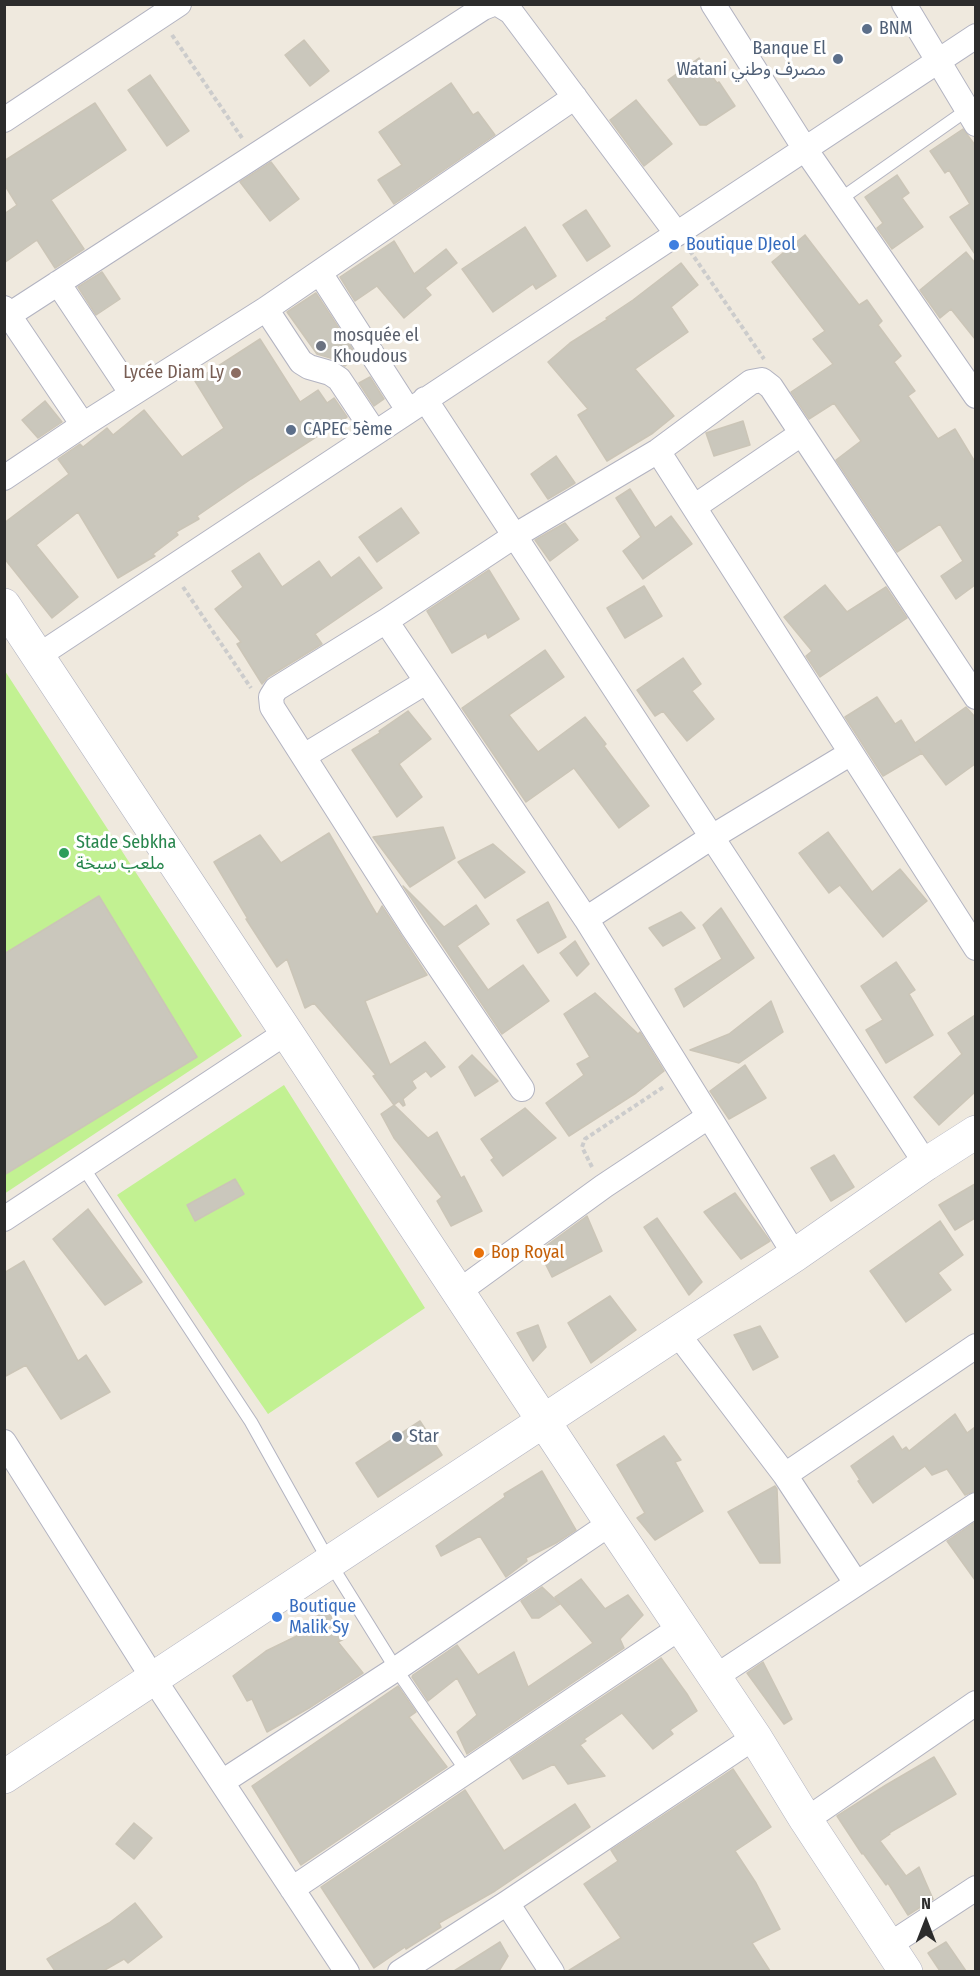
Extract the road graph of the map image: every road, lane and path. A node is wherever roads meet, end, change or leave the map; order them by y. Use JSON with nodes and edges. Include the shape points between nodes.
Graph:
{"nodes":[{"id":1,"x":493,"y":4,"type":"edge"},
{"id":2,"x":498,"y":4,"type":"edge"},
{"id":3,"x":713,"y":4,"type":"edge"},
{"id":4,"x":904,"y":4,"type":"edge"},
{"id":5,"x":170,"y":11,"type":"edge"},
{"id":6,"x":975,"y":36,"type":"edge"},
{"id":7,"x":937,"y":62,"type":"junction"},
{"id":8,"x":575,"y":97,"type":"junction"},
{"id":9,"x":971,"y":117,"type":"edge"},
{"id":10,"x":4,"y":120,"type":"edge"},
{"id":11,"x":805,"y":149,"type":"junction"},
{"id":12,"x":254,"y":155,"type":"junction"},
{"id":13,"x":840,"y":200,"type":"junction"},
{"id":14,"x":677,"y":234,"type":"junction"},
{"id":15,"x":320,"y":273,"type":"junction"},
{"id":16,"x":58,"y":283,"type":"junction"},
{"id":17,"x":266,"y":309,"type":"junction"},
{"id":18,"x":7,"y":311,"type":"edge"},
{"id":19,"x":762,"y":380,"type":"junction"},
{"id":20,"x":132,"y":394,"type":"junction"},
{"id":21,"x":975,"y":394,"type":"edge"},
{"id":22,"x":416,"y":405,"type":"junction"},
{"id":23,"x":83,"y":425,"type":"junction"},
{"id":24,"x":375,"y":433,"type":"junction"},
{"id":25,"x":801,"y":434,"type":"junction"},
{"id":26,"x":658,"y":451,"type":"junction"},
{"id":27,"x":4,"y":478,"type":"edge"},
{"id":28,"x":694,"y":507,"type":"junction"},
{"id":29,"x":516,"y":535,"type":"junction"},
{"id":30,"x":171,"y":568,"type":"junction"},
{"id":31,"x":4,"y":605,"type":"edge"},
{"id":32,"x":386,"y":621,"type":"junction"},
{"id":33,"x":38,"y":656,"type":"junction"},
{"id":34,"x":426,"y":682,"type":"junction"},
{"id":35,"x":271,"y":697,"type":"junction"},
{"id":36,"x":975,"y":697,"type":"edge"},
{"id":37,"x":851,"y":753,"type":"junction"},
{"id":38,"x":304,"y":756,"type":"junction"},
{"id":39,"x":712,"y":837,"type":"junction"},
{"id":40,"x":586,"y":919,"type":"junction"},
{"id":41,"x":975,"y":945,"type":"edge"},
{"id":42,"x":287,"y":1032,"type":"junction"},
{"id":43,"x":684,"y":1075,"type":"junction"},
{"id":44,"x":522,"y":1089,"type":"dead end"},
{"id":45,"x":708,"y":1117,"type":"junction"},
{"id":46,"x":975,"y":1131,"type":"edge"},
{"id":47,"x":926,"y":1164,"type":"junction"},
{"id":48,"x":82,"y":1167,"type":"junction"},
{"id":49,"x":604,"y":1186,"type":"junction"},
{"id":50,"x":4,"y":1219,"type":"edge"},
{"id":51,"x":795,"y":1256,"type":"junction"},
{"id":52,"x":458,"y":1292,"type":"junction"},
{"id":53,"x":677,"y":1333,"type":"junction"},
{"id":54,"x":975,"y":1346,"type":"edge"},
{"id":55,"x":543,"y":1421,"type":"junction"},
{"id":56,"x":4,"y":1442,"type":"edge"},
{"id":57,"x":785,"y":1475,"type":"junction"},
{"id":58,"x":975,"y":1505,"type":"edge"},
{"id":59,"x":611,"y":1523,"type":"junction"},
{"id":60,"x":330,"y":1563,"type":"junction"},
{"id":61,"x":856,"y":1583,"type":"junction"},
{"id":62,"x":681,"y":1628,"type":"junction"},
{"id":63,"x":396,"y":1669,"type":"junction"},
{"id":64,"x":715,"y":1677,"type":"junction"},
{"id":65,"x":153,"y":1678,"type":"junction"},
{"id":66,"x":975,"y":1703,"type":"edge"},
{"id":67,"x":755,"y":1737,"type":"junction"},
{"id":68,"x":467,"y":1772,"type":"junction"},
{"id":69,"x":4,"y":1777,"type":"edge"},
{"id":70,"x":222,"y":1782,"type":"junction"},
{"id":71,"x":806,"y":1820,"type":"junction"},
{"id":72,"x":975,"y":1888,"type":"edge"},
{"id":73,"x":292,"y":1889,"type":"junction"},
{"id":74,"x":507,"y":1903,"type":"junction"},
{"id":75,"x":897,"y":1958,"type":"edge"},
{"id":76,"x":342,"y":1970,"type":"edge"},
{"id":77,"x":400,"y":1971,"type":"edge"},
{"id":78,"x":552,"y":1971,"type":"edge"}],
"edges":[{"from":1,"to":12,"type":"street"},
{"from":2,"to":8,"type":"street","via":[[512,12]]},
{"from":3,"to":11,"type":"street"},
{"from":4,"to":7,"type":"street"},
{"from":5,"to":10,"type":"street"},
{"from":5,"to":12,"type":"path"},
{"from":6,"to":7,"type":"street"},
{"from":7,"to":9,"type":"street"},
{"from":7,"to":11,"type":"street"},
{"from":8,"to":14,"type":"street"},
{"from":8,"to":15,"type":"street"},
{"from":9,"to":13,"type":"lane"},
{"from":11,"to":13,"type":"street"},
{"from":11,"to":14,"type":"street"},
{"from":12,"to":16,"type":"street"},
{"from":13,"to":21,"type":"street"},
{"from":14,"to":19,"type":"path","via":[[764,358]]},
{"from":14,"to":22,"type":"street"},
{"from":15,"to":17,"type":"street"},
{"from":15,"to":22,"type":"street"},
{"from":16,"to":18,"type":"street"},
{"from":16,"to":20,"type":"street"},
{"from":17,"to":20,"type":"street"},
{"from":17,"to":24,"type":"street","via":[[301,362],[339,379]]},
{"from":18,"to":23,"type":"street"},
{"from":19,"to":25,"type":"street","via":[[771,387]]},
{"from":19,"to":26,"type":"street","via":[[751,382]]},
{"from":20,"to":23,"type":"street"},
{"from":22,"to":24,"type":"street"},
{"from":22,"to":29,"type":"street"},
{"from":23,"to":27,"type":"street"},
{"from":24,"to":30,"type":"street"},
{"from":25,"to":28,"type":"street"},
{"from":25,"to":36,"type":"street"},
{"from":26,"to":28,"type":"street"},
{"from":26,"to":29,"type":"street"},
{"from":28,"to":37,"type":"street"},
{"from":29,"to":32,"type":"street"},
{"from":29,"to":39,"type":"street"},
{"from":30,"to":33,"type":"street"},
{"from":30,"to":35,"type":"path","via":[[256,695]]},
{"from":31,"to":33,"type":"street"},
{"from":32,"to":34,"type":"street"},
{"from":32,"to":35,"type":"street","via":[[276,689]]},
{"from":33,"to":42,"type":"street"},
{"from":34,"to":38,"type":"street"},
{"from":34,"to":40,"type":"street"},
{"from":35,"to":38,"type":"street","via":[[272,707]]},
{"from":37,"to":39,"type":"street"},
{"from":37,"to":41,"type":"street"},
{"from":38,"to":44,"type":"street","via":[[413,928]]},
{"from":39,"to":40,"type":"street"},
{"from":39,"to":47,"type":"street"},
{"from":40,"to":43,"type":"street"},
{"from":42,"to":48,"type":"street"},
{"from":42,"to":52,"type":"street"},
{"from":43,"to":45,"type":"street"},
{"from":43,"to":49,"type":"path","via":[[582,1142],[583,1153]]},
{"from":45,"to":49,"type":"street"},
{"from":45,"to":51,"type":"street"},
{"from":46,"to":47,"type":"street"},
{"from":47,"to":51,"type":"street"},
{"from":48,"to":50,"type":"street"},
{"from":48,"to":60,"type":"lane","via":[[251,1422]]},
{"from":49,"to":52,"type":"street"},
{"from":51,"to":53,"type":"street"},
{"from":52,"to":55,"type":"street"},
{"from":53,"to":55,"type":"street"},
{"from":53,"to":57,"type":"street"},
{"from":54,"to":57,"type":"street"},
{"from":55,"to":59,"type":"street"},
{"from":55,"to":60,"type":"street"},
{"from":56,"to":65,"type":"street"},
{"from":57,"to":61,"type":"street"},
{"from":58,"to":61,"type":"street"},
{"from":59,"to":62,"type":"street"},
{"from":59,"to":63,"type":"street"},
{"from":60,"to":63,"type":"lane"},
{"from":60,"to":65,"type":"street"},
{"from":61,"to":64,"type":"street"},
{"from":62,"to":64,"type":"street"},
{"from":62,"to":68,"type":"street"},
{"from":63,"to":68,"type":"lane"},
{"from":63,"to":70,"type":"street"},
{"from":64,"to":67,"type":"street"},
{"from":65,"to":69,"type":"street"},
{"from":65,"to":70,"type":"street"},
{"from":66,"to":71,"type":"street"},
{"from":67,"to":71,"type":"street"},
{"from":67,"to":74,"type":"street"},
{"from":68,"to":73,"type":"street"},
{"from":70,"to":73,"type":"street"},
{"from":71,"to":75,"type":"street"},
{"from":72,"to":75,"type":"street"},
{"from":73,"to":76,"type":"street"},
{"from":74,"to":77,"type":"street"},
{"from":74,"to":78,"type":"street"}]}
